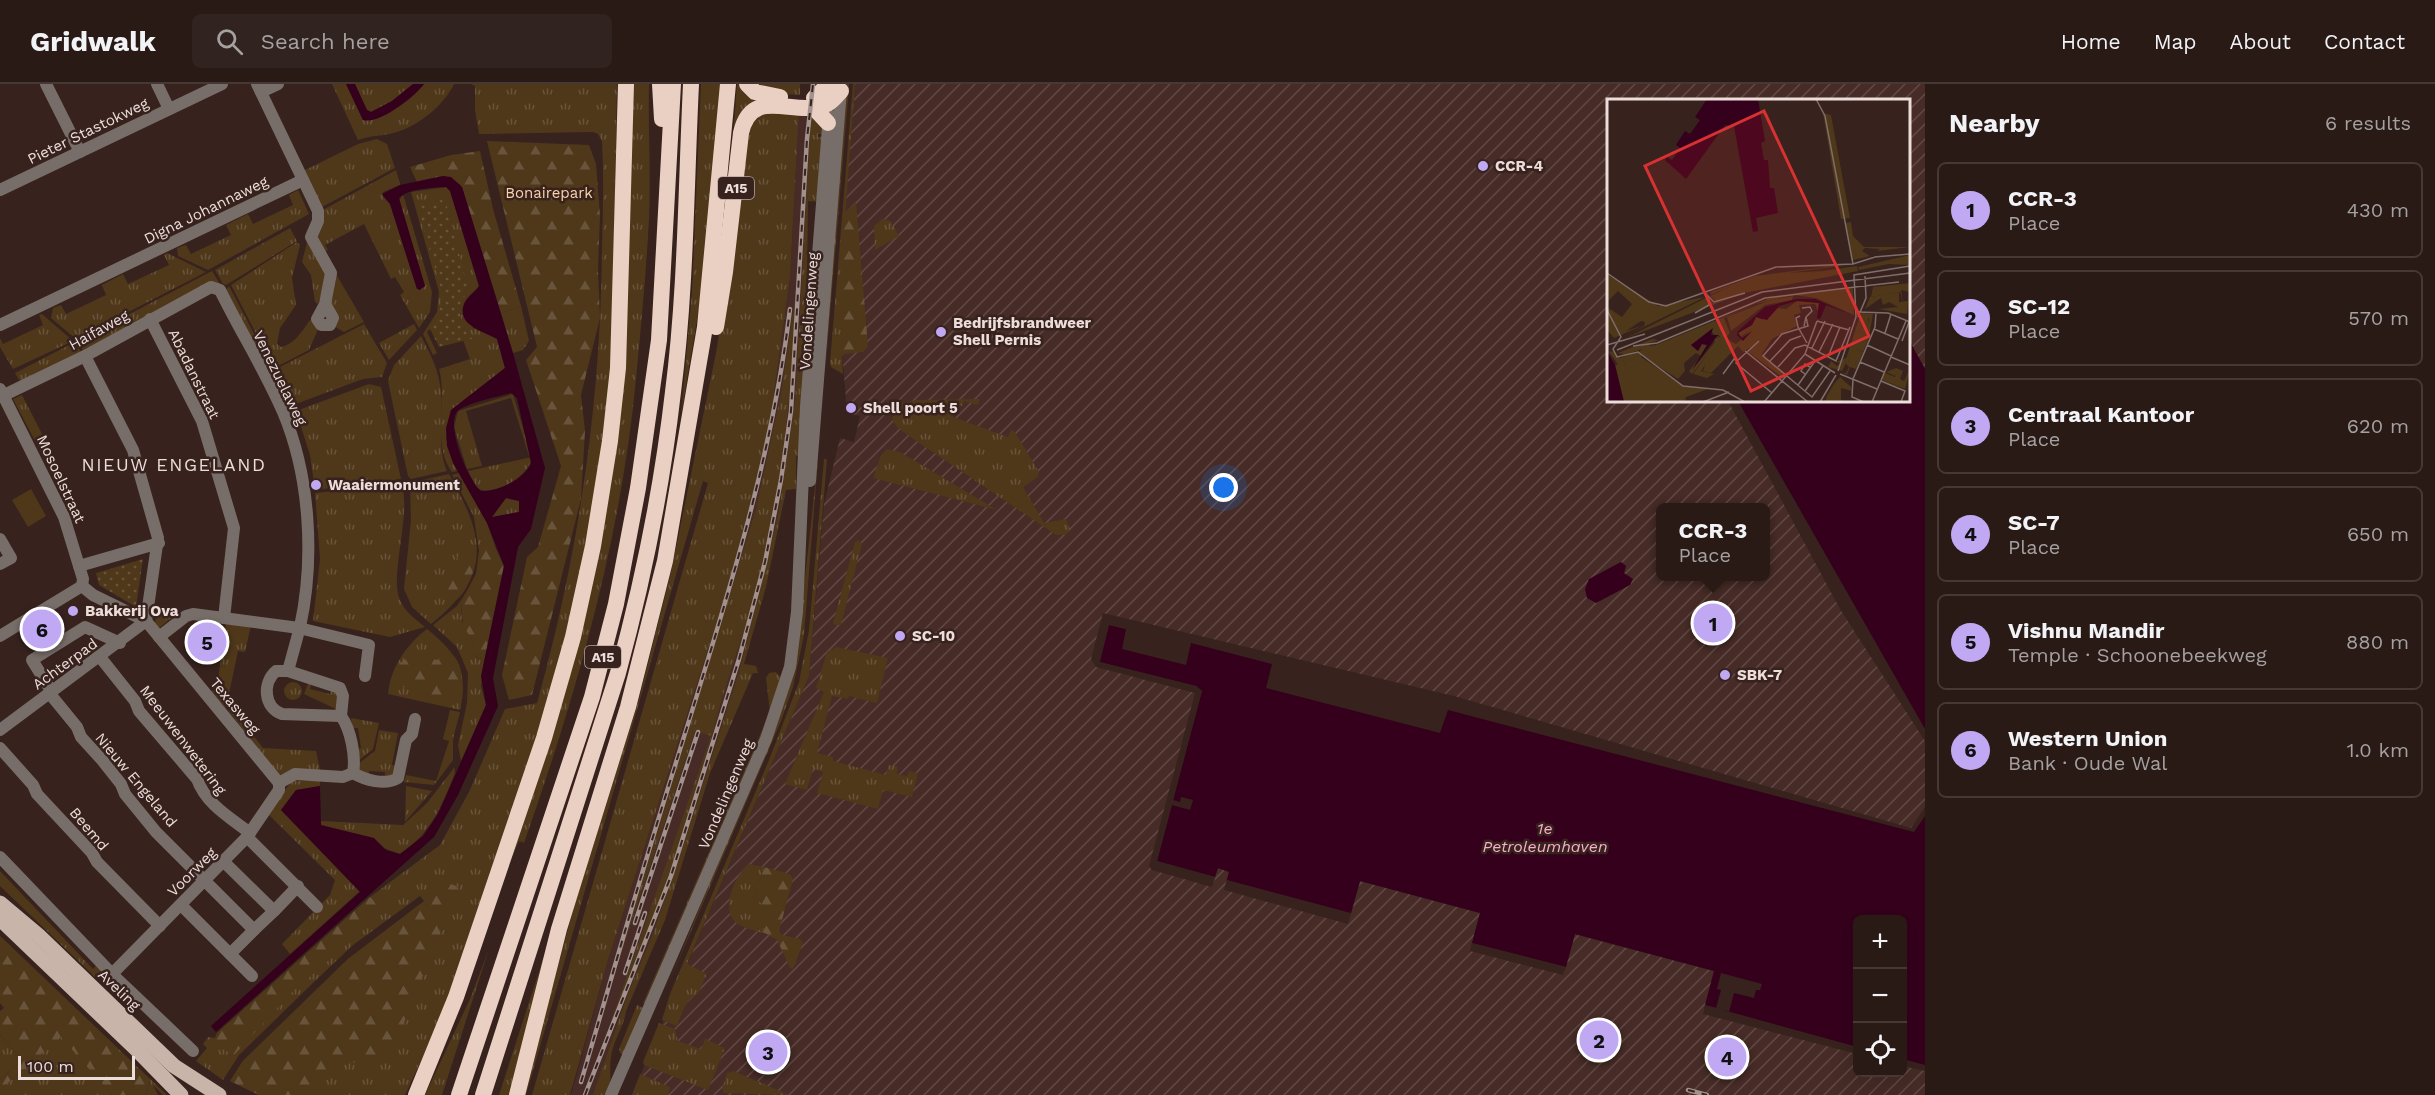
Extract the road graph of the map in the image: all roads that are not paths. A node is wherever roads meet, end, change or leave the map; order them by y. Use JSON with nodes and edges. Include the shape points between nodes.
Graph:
{"nodes":[{"id":1,"x":46,"y":84,"type":"edge"},
{"id":2,"x":157,"y":84,"type":"edge"},
{"id":3,"x":222,"y":84,"type":"edge"},
{"id":4,"x":278,"y":84,"type":"edge"},
{"id":5,"x":626,"y":84,"type":"edge"},
{"id":6,"x":660,"y":84,"type":"edge"},
{"id":7,"x":672,"y":84,"type":"edge"},
{"id":8,"x":691,"y":84,"type":"edge"},
{"id":9,"x":728,"y":84,"type":"edge"},
{"id":10,"x":747,"y":84,"type":"edge"},
{"id":11,"x":259,"y":88,"type":"edge"},
{"id":12,"x":834,"y":97,"type":"edge"},
{"id":13,"x":813,"y":103,"type":"junction"},
{"id":14,"x":169,"y":109,"type":"junction"},
{"id":15,"x":80,"y":152,"type":"junction"},
{"id":16,"x":303,"y":180,"type":"junction"},
{"id":17,"x":0,"y":190,"type":"edge"},
{"id":18,"x":667,"y":201,"type":"junction"},
{"id":19,"x":713,"y":250,"type":"junction"},
{"id":20,"x":211,"y":287,"type":"joint"},
{"id":21,"x":325,"y":304,"type":"dead end"},
{"id":22,"x":150,"y":319,"type":"junction"},
{"id":23,"x":0,"y":325,"type":"edge"},
{"id":24,"x":85,"y":356,"type":"junction"},
{"id":25,"x":1,"y":394,"type":"edge"},
{"id":26,"x":681,"y":471,"type":"junction"},
{"id":27,"x":660,"y":490,"type":"junction"},
{"id":28,"x":0,"y":539,"type":"edge"},
{"id":29,"x":159,"y":543,"type":"junction"},
{"id":30,"x":0,"y":564,"type":"edge"},
{"id":31,"x":79,"y":566,"type":"junction"},
{"id":32,"x":82,"y":586,"type":"junction"},
{"id":33,"x":224,"y":618,"type":"junction"},
{"id":34,"x":146,"y":621,"type":"junction"},
{"id":35,"x":299,"y":628,"type":"junction"},
{"id":36,"x":2,"y":631,"type":"edge"},
{"id":37,"x":159,"y":637,"type":"junction"},
{"id":38,"x":120,"y":643,"type":"junction"},
{"id":39,"x":100,"y":657,"type":"junction"},
{"id":40,"x":288,"y":671,"type":"junction"},
{"id":41,"x":365,"y":676,"type":"dead end"},
{"id":42,"x":51,"y":693,"type":"junction"},
{"id":43,"x":341,"y":716,"type":"junction"},
{"id":44,"x":415,"y":719,"type":"dead end"},
{"id":45,"x":0,"y":730,"type":"edge"},
{"id":46,"x":0,"y":748,"type":"edge"},
{"id":47,"x":353,"y":773,"type":"junction"},
{"id":48,"x":279,"y":783,"type":"junction"},
{"id":49,"x":249,"y":835,"type":"junction"},
{"id":50,"x":0,"y":857,"type":"edge"},
{"id":51,"x":223,"y":861,"type":"junction"},
{"id":52,"x":204,"y":881,"type":"junction"},
{"id":53,"x":298,"y":886,"type":"junction"},
{"id":54,"x":0,"y":903,"type":"edge"},
{"id":55,"x":181,"y":905,"type":"junction"},
{"id":56,"x":317,"y":906,"type":"dead end"},
{"id":57,"x":274,"y":911,"type":"junction"},
{"id":58,"x":0,"y":919,"type":"edge"},
{"id":59,"x":160,"y":926,"type":"junction"},
{"id":60,"x":254,"y":930,"type":"junction"},
{"id":61,"x":674,"y":951,"type":"junction"},
{"id":62,"x":230,"y":954,"type":"junction"},
{"id":63,"x":112,"y":974,"type":"junction"},
{"id":64,"x":252,"y":976,"type":"dead end"},
{"id":65,"x":193,"y":1051,"type":"dead end"},
{"id":66,"x":215,"y":1094,"type":"edge"},
{"id":67,"x":181,"y":1095,"type":"edge"},
{"id":68,"x":417,"y":1095,"type":"edge"},
{"id":69,"x":459,"y":1095,"type":"edge"},
{"id":70,"x":483,"y":1095,"type":"edge"},
{"id":71,"x":517,"y":1095,"type":"edge"},
{"id":72,"x":611,"y":1095,"type":"edge"},
{"id":73,"x":620,"y":1095,"type":"edge"}],
"edges":[{"from":1,"to":15,"type":"street"},
{"from":2,"to":14,"type":"street"},
{"from":3,"to":14,"type":"street","name":"Pieter Stastokweg"},
{"from":4,"to":11,"type":"street"},
{"from":5,"to":68,"type":"highway","number":"A15","via":[[618,368],[591,557],[544,738],[456,997]]},
{"from":6,"to":18,"type":"highway","number":"A15"},
{"from":7,"to":18,"type":"highway","number":"A15"},
{"from":8,"to":27,"type":"highway","number":"A15","via":[[674,390]]},
{"from":9,"to":19,"type":"highway","number":"A15"},
{"from":10,"to":13,"type":"highway","number":"A15","via":[[764,95]]},
{"from":11,"to":16,"type":"street"},
{"from":12,"to":13,"type":"highway","number":"A15"},
{"from":12,"to":61,"type":"street","name":"Vondelingenweg","via":[[807,520],[785,686]]},
{"from":13,"to":26,"type":"highway","number":"A15","via":[[761,105],[749,112],[743,123],[714,338]]},
{"from":14,"to":15,"type":"street","name":"Pieter Stastokweg"},
{"from":15,"to":17,"type":"street","name":"Pieter Stastokweg"},
{"from":16,"to":21,"type":"street","via":[[318,214],[311,237],[331,273]]},
{"from":16,"to":23,"type":"street","name":"Digna Johannaweg"},
{"from":18,"to":69,"type":"highway","number":"A15","via":[[659,340],[638,488],[616,604],[592,697]]},
{"from":19,"to":26,"type":"highway","number":"A15","via":[[705,327]]},
{"from":19,"to":27,"type":"highway","number":"A15","via":[[675,458]]},
{"from":20,"to":22,"type":"street","name":"Haifaweg"},
{"from":20,"to":35,"type":"street","name":"Venezuelaweg","via":[[220,290],[267,379],[297,454],[308,543]]},
{"from":22,"to":24,"type":"street","name":"Haifaweg"},
{"from":22,"to":33,"type":"street","name":"Abadanstraat","via":[[202,421],[234,528]]},
{"from":24,"to":25,"type":"street","name":"Haifaweg"},
{"from":24,"to":29,"type":"street","via":[[133,450]]},
{"from":25,"to":31,"type":"street","name":"Mosoelstraat","via":[[64,517]]},
{"from":26,"to":71,"type":"highway","number":"A15","via":[[648,634],[559,929]]},
{"from":27,"to":70,"type":"highway","number":"A15","via":[[618,673]]},
{"from":28,"to":30,"type":"street","via":[[11,558]]},
{"from":29,"to":31,"type":"street"},
{"from":29,"to":34,"type":"street"},
{"from":31,"to":32,"type":"street","name":"Mosoelstraat"},
{"from":32,"to":34,"type":"street","name":"Texasweg"},
{"from":32,"to":36,"type":"street"},
{"from":33,"to":35,"type":"street"},
{"from":33,"to":37,"type":"street","via":[[189,614]]},
{"from":34,"to":37,"type":"street","name":"Texasweg"},
{"from":34,"to":38,"type":"street","name":"Achterpad"},
{"from":35,"to":40,"type":"street","name":"Venezuelaweg"},
{"from":35,"to":41,"type":"street","via":[[369,645]]},
{"from":37,"to":48,"type":"street","name":"Texasweg"},
{"from":38,"to":39,"type":"street","name":"Achterpad"},
{"from":38,"to":42,"type":"street","name":"Nieuw Engeland","via":[[86,627],[32,660]]},
{"from":39,"to":42,"type":"street","name":"Achterpad"},
{"from":39,"to":49,"type":"street","name":"Meeuwenwetering","via":[[214,806]]},
{"from":40,"to":43,"type":"street","via":[[340,688]]},
{"from":40,"to":43,"type":"street","via":[[276,671],[270,678],[268,701],[274,710],[282,714]]},
{"from":42,"to":45,"type":"street","name":"Achterpad"},
{"from":42,"to":52,"type":"street","name":"Nieuw Engeland","via":[[150,824]]},
{"from":43,"to":47,"type":"street","via":[[355,765]]},
{"from":44,"to":47,"type":"street","via":[[397,779],[366,780]]},
{"from":46,"to":59,"type":"street","name":"Beemd","via":[[110,876]]},
{"from":47,"to":48,"type":"street","via":[[344,777],[295,774]]},
{"from":48,"to":49,"type":"street","name":"Voorweg","via":[[279,790]]},
{"from":49,"to":51,"type":"street","name":"Voorweg"},
{"from":49,"to":53,"type":"street","name":"Meeuwenwetering"},
{"from":50,"to":63,"type":"street","name":"Aveling"},
{"from":51,"to":52,"type":"street","name":"Voorweg"},
{"from":51,"to":57,"type":"street"},
{"from":52,"to":55,"type":"street","name":"Voorweg"},
{"from":52,"to":60,"type":"street","name":"Nieuw Engeland"},
{"from":53,"to":56,"type":"street","name":"Meeuwenwetering"},
{"from":53,"to":57,"type":"street"},
{"from":54,"to":66,"type":"main road","name":"Aveling","via":[[174,1066]]},
{"from":55,"to":59,"type":"street","name":"Voorweg"},
{"from":55,"to":62,"type":"street"},
{"from":57,"to":60,"type":"street"},
{"from":58,"to":67,"type":"main road","name":"Aveling"},
{"from":59,"to":63,"type":"street","name":"Voorweg"},
{"from":60,"to":62,"type":"street"},
{"from":61,"to":72,"type":"street","name":"Vondelingenweg"},
{"from":61,"to":73,"type":"street","name":"Vondelingenweg"},
{"from":62,"to":64,"type":"street"},
{"from":63,"to":65,"type":"street","name":"Aveling"}]}
